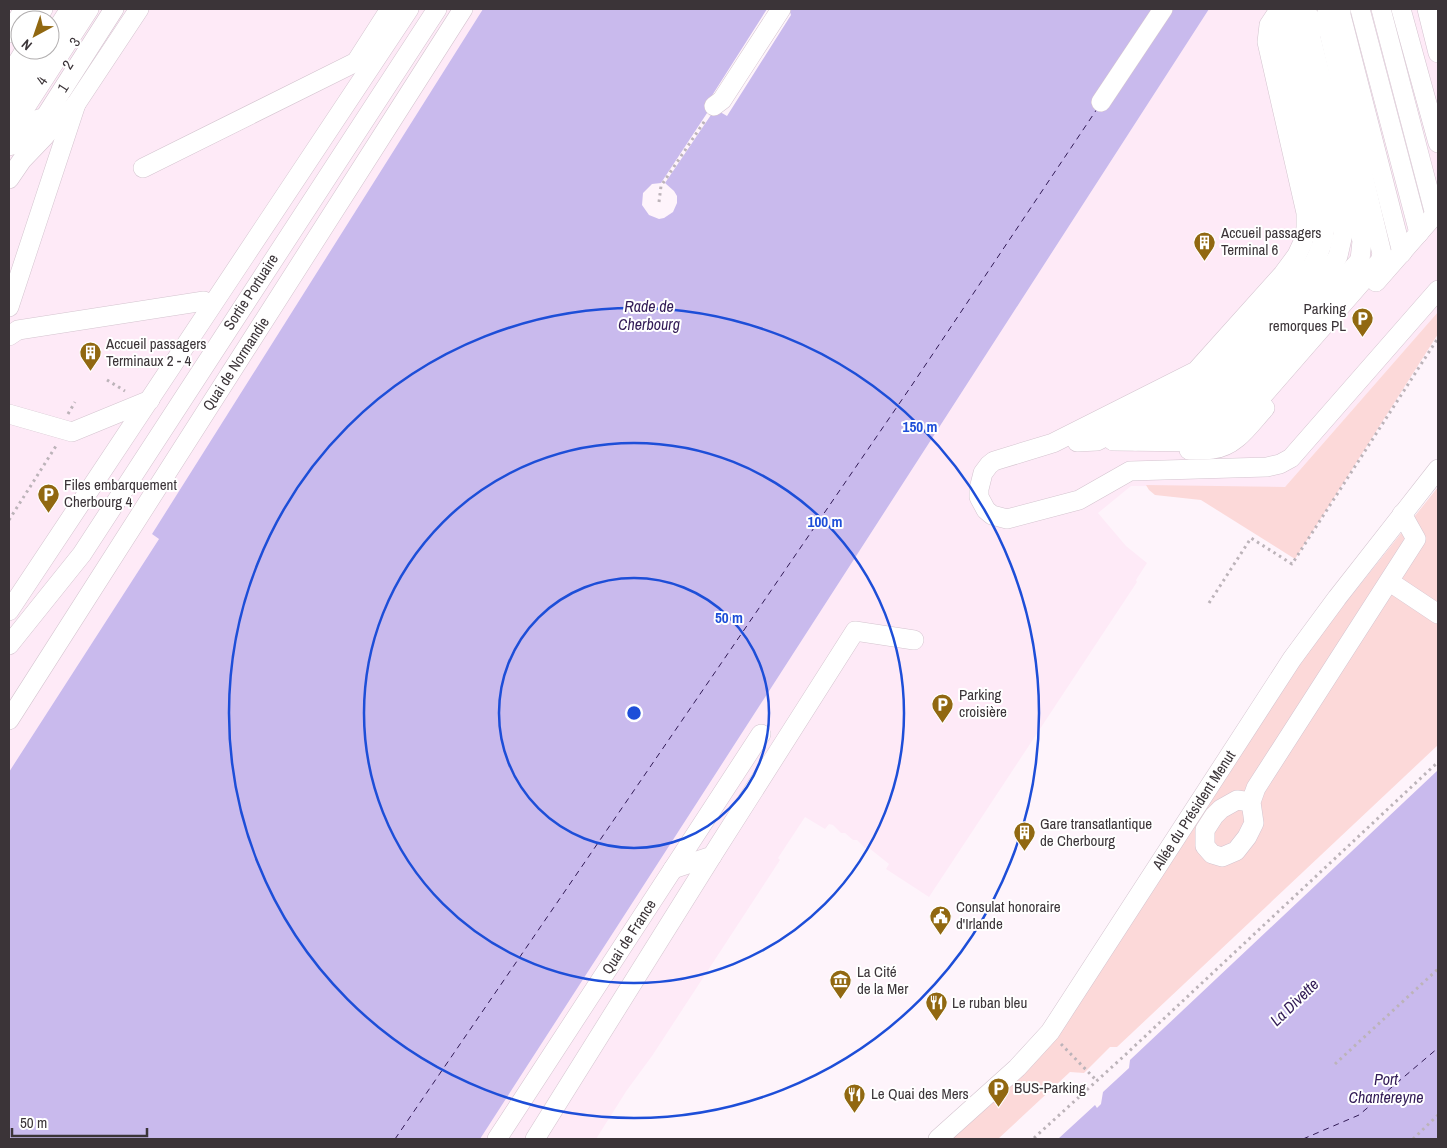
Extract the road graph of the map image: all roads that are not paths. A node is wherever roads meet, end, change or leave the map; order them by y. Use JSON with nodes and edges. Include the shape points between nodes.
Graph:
{"nodes":[{"id":1,"x":14,"y":9,"type":"edge"},
{"id":2,"x":24,"y":9,"type":"edge"},
{"id":3,"x":70,"y":9,"type":"edge"},
{"id":4,"x":79,"y":9,"type":"edge"},
{"id":5,"x":89,"y":9,"type":"edge"},
{"id":6,"x":96,"y":9,"type":"edge"},
{"id":7,"x":104,"y":9,"type":"edge"},
{"id":8,"x":114,"y":9,"type":"edge"},
{"id":9,"x":139,"y":9,"type":"edge"},
{"id":10,"x":390,"y":9,"type":"edge"},
{"id":11,"x":409,"y":9,"type":"edge"},
{"id":12,"x":437,"y":9,"type":"edge"},
{"id":13,"x":463,"y":9,"type":"edge"},
{"id":14,"x":781,"y":9,"type":"edge"},
{"id":15,"x":1163,"y":9,"type":"edge"},
{"id":16,"x":1299,"y":9,"type":"edge"},
{"id":17,"x":1304,"y":9,"type":"edge"},
{"id":18,"x":1309,"y":9,"type":"edge"},
{"id":19,"x":1372,"y":9,"type":"edge"},
{"id":20,"x":1381,"y":9,"type":"edge"},
{"id":21,"x":1391,"y":9,"type":"edge"},
{"id":22,"x":1401,"y":9,"type":"edge"},
{"id":23,"x":1414,"y":9,"type":"edge"},
{"id":24,"x":1427,"y":9,"type":"edge"},
{"id":25,"x":1283,"y":10,"type":"edge"},
{"id":26,"x":9,"y":16,"type":"edge"},
{"id":27,"x":60,"y":24,"type":"edge"},
{"id":28,"x":1319,"y":28,"type":"edge"},
{"id":29,"x":9,"y":33,"type":"edge"},
{"id":30,"x":1438,"y":53,"type":"edge"},
{"id":31,"x":19,"y":60,"type":"edge"},
{"id":32,"x":28,"y":60,"type":"edge"},
{"id":33,"x":38,"y":60,"type":"edge"},
{"id":34,"x":9,"y":76,"type":"edge"},
{"id":35,"x":9,"y":90,"type":"edge"},
{"id":36,"x":1438,"y":100,"type":"edge"},
{"id":37,"x":1101,"y":102,"type":"dead end"},
{"id":38,"x":9,"y":104,"type":"edge"},
{"id":39,"x":76,"y":104,"type":"junction"},
{"id":40,"x":714,"y":106,"type":"road end"},
{"id":41,"x":26,"y":124,"type":"edge"},
{"id":42,"x":1438,"y":143,"type":"edge"},
{"id":43,"x":9,"y":146,"type":"edge"},
{"id":44,"x":143,"y":168,"type":"dead end"},
{"id":45,"x":12,"y":174,"type":"edge"},
{"id":46,"x":1438,"y":183,"type":"edge"},
{"id":47,"x":1418,"y":234,"type":"edge"},
{"id":48,"x":1438,"y":290,"type":"edge"},
{"id":49,"x":204,"y":300,"type":"dead end"},
{"id":50,"x":9,"y":307,"type":"edge"},
{"id":51,"x":9,"y":336,"type":"edge"},
{"id":52,"x":150,"y":400,"type":"junction"},
{"id":53,"x":9,"y":414,"type":"edge"},
{"id":54,"x":1105,"y":441,"type":"junction"},
{"id":55,"x":1158,"y":441,"type":"junction"},
{"id":56,"x":1077,"y":442,"type":"junction"},
{"id":57,"x":1053,"y":443,"type":"junction"},
{"id":58,"x":1438,"y":469,"type":"edge"},
{"id":59,"x":1402,"y":514,"type":"junction"},
{"id":60,"x":1390,"y":582,"type":"junction"},
{"id":61,"x":9,"y":611,"type":"edge"},
{"id":62,"x":1438,"y":614,"type":"edge"},
{"id":63,"x":914,"y":640,"type":"dead end"},
{"id":64,"x":9,"y":645,"type":"edge"},
{"id":65,"x":9,"y":720,"type":"edge"},
{"id":66,"x":761,"y":734,"type":"dead end"},
{"id":67,"x":1252,"y":802,"type":"dead end"},
{"id":68,"x":712,"y":856,"type":"junction"},
{"id":69,"x":673,"y":869,"type":"junction"},
{"id":70,"x":497,"y":1139,"type":"edge"},
{"id":71,"x":534,"y":1139,"type":"edge"},
{"id":72,"x":938,"y":1139,"type":"edge"}],
"edges":[{"from":1,"to":26,"type":"street"},
{"from":2,"to":29,"type":"street"},
{"from":3,"to":27,"type":"street"},
{"from":4,"to":41,"type":"street"},
{"from":5,"to":41,"type":"street","name":"4"},
{"from":6,"to":41,"type":"street","name":"3"},
{"from":7,"to":41,"type":"street","name":"2"},
{"from":8,"to":41,"type":"street","name":"1"},
{"from":9,"to":39,"type":"street"},
{"from":10,"to":44,"type":"street","via":[[356,62]]},
{"from":11,"to":52,"type":"street"},
{"from":12,"to":64,"type":"street","name":"Sortie Portuaire","via":[[82,554]]},
{"from":13,"to":65,"type":"street","name":"Quai de Normandie"},
{"from":14,"to":40,"type":"street","via":[[722,100]]},
{"from":15,"to":37,"type":"street"},
{"from":16,"to":28,"type":"street"},
{"from":17,"to":28,"type":"street"},
{"from":18,"to":28,"type":"street"},
{"from":19,"to":47,"type":"street"},
{"from":20,"to":47,"type":"street"},
{"from":21,"to":46,"type":"street"},
{"from":22,"to":42,"type":"street"},
{"from":23,"to":36,"type":"street"},
{"from":24,"to":30,"type":"street"},
{"from":25,"to":28,"type":"street"},
{"from":25,"to":28,"type":"street","via":[[1270,26],[1267,42]]},
{"from":28,"to":47,"type":"street"},
{"from":28,"to":47,"type":"street"},
{"from":28,"to":54,"type":"street","via":[[1325,228],[1318,255],[1312,266],[1206,383]]},
{"from":28,"to":55,"type":"street","via":[[1343,234],[1338,256],[1217,394]]},
{"from":28,"to":55,"type":"street","via":[[1362,241],[1360,260],[1235,400],[1216,416]]},
{"from":28,"to":56,"type":"street","via":[[1316,233],[1303,263],[1202,376]]},
{"from":28,"to":57,"type":"street","via":[[1304,196],[1306,228],[1297,255],[1196,370]]},
{"from":31,"to":34,"type":"street"},
{"from":32,"to":35,"type":"street"},
{"from":33,"to":38,"type":"street"},
{"from":39,"to":41,"type":"street"},
{"from":39,"to":50,"type":"street"},
{"from":41,"to":43,"type":"street","via":[[39,137]]},
{"from":41,"to":45,"type":"street","via":[[30,151]]},
{"from":47,"to":57,"type":"street","via":[[1234,441],[1214,449],[1143,451]]},
{"from":48,"to":57,"type":"street","via":[[1291,458],[1280,464],[1130,471],[1079,500],[1007,519],[986,510],[979,497],[979,489],[983,472],[989,465]]},
{"from":49,"to":51,"type":"street","via":[[18,330]]},
{"from":52,"to":53,"type":"street","via":[[72,432]]},
{"from":52,"to":61,"type":"street"},
{"from":54,"to":55,"type":"street"},
{"from":54,"to":56,"type":"street"},
{"from":56,"to":57,"type":"street"},
{"from":58,"to":59,"type":"street","name":"Allée du Président Menut"},
{"from":59,"to":60,"type":"street","via":[[1416,539]]},
{"from":59,"to":72,"type":"street","name":"Allée du Président Menut","via":[[1292,658],[1050,1032],[1017,1068]]},
{"from":60,"to":62,"type":"street"},
{"from":60,"to":67,"type":"street","via":[[1256,788]]},
{"from":63,"to":68,"type":"street","via":[[855,631]]},
{"from":66,"to":69,"type":"street","name":"Quai de France"},
{"from":68,"to":69,"type":"street"},
{"from":68,"to":71,"type":"street"},
{"from":69,"to":70,"type":"street","name":"Quai de France"}]}
